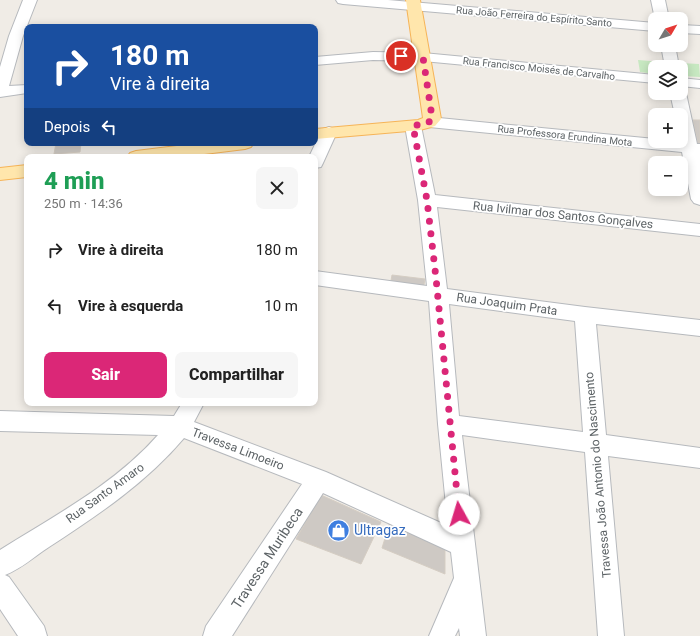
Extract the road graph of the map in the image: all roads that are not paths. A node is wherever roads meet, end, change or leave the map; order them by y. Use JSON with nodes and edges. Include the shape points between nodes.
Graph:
{"nodes":[{"id":1,"x":30,"y":0,"type":"edge"},
{"id":2,"x":343,"y":0,"type":"edge"},
{"id":3,"x":658,"y":0,"type":"edge"},
{"id":4,"x":414,"y":3,"type":"edge"},
{"id":5,"x":661,"y":12,"type":"edge"},
{"id":6,"x":648,"y":26,"type":"edge"},
{"id":7,"x":688,"y":29,"type":"edge"},
{"id":8,"x":700,"y":30,"type":"edge"},
{"id":9,"x":0,"y":35,"type":"edge"},
{"id":10,"x":16,"y":36,"type":"junction"},
{"id":11,"x":20,"y":50,"type":"edge"},
{"id":12,"x":423,"y":57,"type":"junction"},
{"id":13,"x":318,"y":61,"type":"edge"},
{"id":14,"x":648,"y":78,"type":"edge"},
{"id":15,"x":688,"y":83,"type":"edge"},
{"id":16,"x":700,"y":84,"type":"edge"},
{"id":17,"x":24,"y":89,"type":"edge"},
{"id":18,"x":0,"y":91,"type":"edge"},
{"id":19,"x":680,"y":100,"type":"edge"},
{"id":20,"x":421,"y":124,"type":"junction"},
{"id":21,"x":322,"y":133,"type":"edge"},
{"id":22,"x":222,"y":146,"type":"edge"},
{"id":23,"x":695,"y":148,"type":"edge"},
{"id":24,"x":160,"y":154,"type":"edge"},
{"id":25,"x":317,"y":154,"type":"edge"},
{"id":26,"x":24,"y":171,"type":"edge"},
{"id":27,"x":0,"y":174,"type":"edge"},
{"id":28,"x":700,"y":199,"type":"edge"},
{"id":29,"x":427,"y":200,"type":"junction"},
{"id":30,"x":700,"y":230,"type":"edge"},
{"id":31,"x":318,"y":278,"type":"edge"},
{"id":32,"x":438,"y":294,"type":"junction"},
{"id":33,"x":585,"y":314,"type":"junction"},
{"id":34,"x":700,"y":328,"type":"edge"},
{"id":35,"x":191,"y":406,"type":"edge"},
{"id":36,"x":0,"y":421,"type":"edge"},
{"id":37,"x":449,"y":424,"type":"junction"},
{"id":38,"x":180,"y":426,"type":"junction"},
{"id":39,"x":596,"y":444,"type":"junction"},
{"id":40,"x":700,"y":458,"type":"edge"},
{"id":41,"x":318,"y":480,"type":"junction"},
{"id":42,"x":462,"y":544,"type":"junction"},
{"id":43,"x":0,"y":565,"type":"edge"},
{"id":44,"x":467,"y":578,"type":"junction"},
{"id":45,"x":0,"y":586,"type":"edge"},
{"id":46,"x":34,"y":636,"type":"edge"},
{"id":47,"x":216,"y":636,"type":"edge"},
{"id":48,"x":442,"y":636,"type":"edge"},
{"id":49,"x":473,"y":636,"type":"edge"},
{"id":50,"x":611,"y":636,"type":"edge"}],
"edges":[{"from":1,"to":10,"type":"street"},
{"from":2,"to":4,"type":"street","name":"Rua João Ferreira do Espírito Santo"},
{"from":3,"to":5,"type":"street"},
{"from":4,"to":6,"type":"street","name":"Rua João Ferreira do Espírito Santo"},
{"from":4,"to":12,"type":"main road"},
{"from":7,"to":8,"type":"street"},
{"from":9,"to":10,"type":"street"},
{"from":10,"to":11,"type":"street"},
{"from":11,"to":18,"type":"street"},
{"from":12,"to":13,"type":"street","name":"Rua Francisco Moisés de Carvalho","via":[[373,56]]},
{"from":12,"to":14,"type":"street","name":"Rua Francisco Moisés de Carvalho"},
{"from":12,"to":20,"type":"main road","via":[[432,117]]},
{"from":15,"to":16,"type":"street"},
{"from":17,"to":18,"type":"street"},
{"from":19,"to":23,"type":"street"},
{"from":20,"to":21,"type":"main road"},
{"from":20,"to":23,"type":"street","name":"Rua Professora Erundina Mota"},
{"from":20,"to":29,"type":"street"},
{"from":21,"to":25,"type":"street"},
{"from":22,"to":24,"type":"main road"},
{"from":23,"to":28,"type":"street"},
{"from":26,"to":27,"type":"main road"},
{"from":29,"to":30,"type":"street","name":"Rua Ivilmar dos Santos Gonçalves"},
{"from":29,"to":32,"type":"street"},
{"from":31,"to":32,"type":"street","name":"Rua Joaquim Prata"},
{"from":32,"to":33,"type":"street","name":"Rua Joaquim Prata"},
{"from":32,"to":37,"type":"street"},
{"from":33,"to":34,"type":"street","name":"Rua Joaquim Prata"},
{"from":33,"to":39,"type":"street","name":"Travessa João Antonio do Nascimento"},
{"from":35,"to":38,"type":"street","name":"Rua Santo Amaro"},
{"from":36,"to":38,"type":"street","name":"Travessa Limoeiro"},
{"from":37,"to":39,"type":"street"},
{"from":37,"to":42,"type":"street"},
{"from":38,"to":41,"type":"street","name":"Travessa Limoeiro"},
{"from":38,"to":43,"type":"street","name":"Rua Santo Amaro","via":[[152,458],[112,490]]},
{"from":39,"to":40,"type":"street"},
{"from":39,"to":50,"type":"street","name":"Travessa João Antonio do Nascimento"},
{"from":41,"to":42,"type":"street","name":"Travessa Limoeiro"},
{"from":41,"to":47,"type":"street","name":"Travessa Muribeca"},
{"from":42,"to":44,"type":"street"},
{"from":44,"to":48,"type":"street"},
{"from":44,"to":49,"type":"street"},
{"from":45,"to":46,"type":"street"}]}
